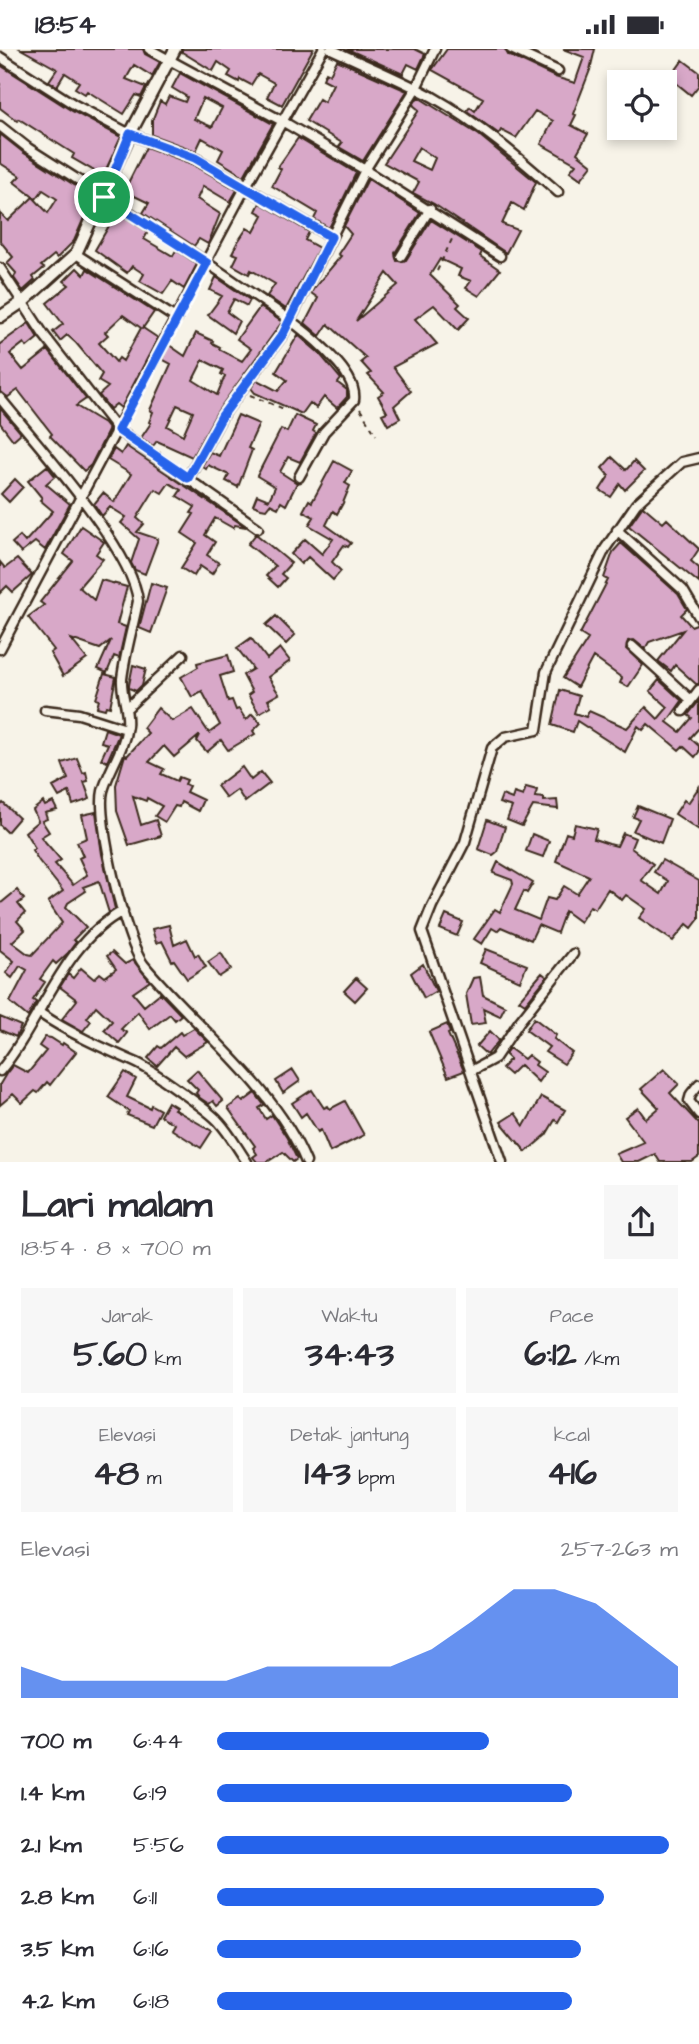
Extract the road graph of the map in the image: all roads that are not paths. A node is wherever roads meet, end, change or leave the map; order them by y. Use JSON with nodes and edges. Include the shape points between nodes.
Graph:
{"nodes":[{"id":1,"x":149,"y":49,"type":"edge"},
{"id":2,"x":175,"y":49,"type":"edge"},
{"id":3,"x":323,"y":49,"type":"edge"},
{"id":4,"x":331,"y":49,"type":"edge"},
{"id":5,"x":435,"y":49,"type":"edge"},
{"id":6,"x":511,"y":49,"type":"edge"},
{"id":7,"x":0,"y":57,"type":"edge"},
{"id":8,"x":168,"y":60,"type":"junction"},
{"id":9,"x":558,"y":71,"type":"dead end"},
{"id":10,"x":416,"y":88,"type":"junction"},
{"id":11,"x":282,"y":121,"type":"junction"},
{"id":12,"x":0,"y":126,"type":"edge"},
{"id":13,"x":130,"y":134,"type":"junction"},
{"id":14,"x":366,"y":170,"type":"junction"},
{"id":15,"x":245,"y":188,"type":"junction"},
{"id":16,"x":558,"y":192,"type":"dead end"},
{"id":17,"x":104,"y":197,"type":"junction"},
{"id":18,"x":430,"y":209,"type":"junction"},
{"id":19,"x":331,"y":237,"type":"junction"},
{"id":20,"x":76,"y":254,"type":"junction"},
{"id":21,"x":401,"y":256,"type":"dead end"},
{"id":22,"x":500,"y":256,"type":"dead end"},
{"id":23,"x":207,"y":263,"type":"junction"},
{"id":24,"x":0,"y":268,"type":"edge"},
{"id":25,"x":24,"y":301,"type":"junction"},
{"id":26,"x":0,"y":317,"type":"edge"},
{"id":27,"x":177,"y":319,"type":"junction"},
{"id":28,"x":289,"y":319,"type":"junction"},
{"id":29,"x":0,"y":398,"type":"edge"},
{"id":30,"x":118,"y":430,"type":"junction"},
{"id":31,"x":699,"y":458,"type":"edge"},
{"id":32,"x":299,"y":477,"type":"dead end"},
{"id":33,"x":188,"y":478,"type":"junction"},
{"id":34,"x":81,"y":497,"type":"junction"},
{"id":35,"x":258,"y":528,"type":"dead end"},
{"id":36,"x":617,"y":530,"type":"junction"},
{"id":37,"x":699,"y":617,"type":"edge"},
{"id":38,"x":632,"y":646,"type":"dead end"},
{"id":39,"x":0,"y":649,"type":"edge"},
{"id":40,"x":183,"y":655,"type":"dead end"},
{"id":41,"x":699,"y":689,"type":"edge"},
{"id":42,"x":691,"y":700,"type":"junction"},
{"id":43,"x":128,"y":706,"type":"junction"},
{"id":44,"x":45,"y":710,"type":"dead end"},
{"id":45,"x":683,"y":711,"type":"dead end"},
{"id":46,"x":126,"y":729,"type":"junction"},
{"id":47,"x":123,"y":911,"type":"junction"},
{"id":48,"x":573,"y":954,"type":"dead end"},
{"id":49,"x":38,"y":1012,"type":"junction"},
{"id":50,"x":0,"y":1071,"type":"edge"},
{"id":51,"x":471,"y":1071,"type":"junction"},
{"id":52,"x":699,"y":1083,"type":"edge"},
{"id":53,"x":699,"y":1114,"type":"edge"},
{"id":54,"x":247,"y":1162,"type":"edge"},
{"id":55,"x":306,"y":1162,"type":"edge"},
{"id":56,"x":502,"y":1162,"type":"edge"}],
"edges":[{"from":1,"to":8,"type":"street"},
{"from":2,"to":8,"type":"street"},
{"from":3,"to":11,"type":"street"},
{"from":4,"to":10,"type":"street"},
{"from":5,"to":10,"type":"street"},
{"from":6,"to":9,"type":"street"},
{"from":7,"to":13,"type":"street","via":[[56,95]]},
{"from":8,"to":11,"type":"street"},
{"from":8,"to":13,"type":"street"},
{"from":10,"to":14,"type":"street"},
{"from":10,"to":16,"type":"street","via":[[471,122]]},
{"from":11,"to":14,"type":"street"},
{"from":11,"to":15,"type":"street"},
{"from":12,"to":17,"type":"street"},
{"from":13,"to":15,"type":"street","via":[[195,158]]},
{"from":13,"to":17,"type":"street"},
{"from":14,"to":18,"type":"street"},
{"from":14,"to":19,"type":"street"},
{"from":15,"to":19,"type":"street"},
{"from":15,"to":23,"type":"street"},
{"from":17,"to":20,"type":"street"},
{"from":17,"to":23,"type":"street"},
{"from":18,"to":21,"type":"street"},
{"from":18,"to":22,"type":"street"},
{"from":19,"to":28,"type":"street"},
{"from":20,"to":25,"type":"street"},
{"from":20,"to":27,"type":"street"},
{"from":23,"to":27,"type":"street"},
{"from":23,"to":28,"type":"street"},
{"from":24,"to":25,"type":"street"},
{"from":25,"to":26,"type":"street"},
{"from":25,"to":30,"type":"street","via":[[44,335]]},
{"from":27,"to":30,"type":"street"},
{"from":28,"to":32,"type":"street","via":[[338,363],[355,394],[324,432]]},
{"from":28,"to":33,"type":"street","via":[[283,334],[214,428]]},
{"from":29,"to":34,"type":"street"},
{"from":30,"to":33,"type":"street"},
{"from":30,"to":34,"type":"street"},
{"from":31,"to":36,"type":"street","via":[[682,462],[636,503]]},
{"from":33,"to":35,"type":"street"},
{"from":34,"to":39,"type":"street"},
{"from":34,"to":43,"type":"street","via":[[138,591],[122,682]]},
{"from":36,"to":37,"type":"street","via":[[683,590]]},
{"from":36,"to":51,"type":"street","via":[[546,673],[537,730],[505,737],[492,748],[465,842],[422,931]]},
{"from":38,"to":42,"type":"street"},
{"from":40,"to":43,"type":"street"},
{"from":41,"to":42,"type":"street"},
{"from":42,"to":45,"type":"street"},
{"from":43,"to":46,"type":"street"},
{"from":44,"to":46,"type":"street","via":[[79,714]]},
{"from":46,"to":47,"type":"street","via":[[102,797],[108,853]]},
{"from":47,"to":49,"type":"street","via":[[100,925],[82,945]]},
{"from":47,"to":55,"type":"street","via":[[143,965],[271,1104]]},
{"from":48,"to":51,"type":"street","via":[[495,1058]]},
{"from":49,"to":50,"type":"street","via":[[19,1048]]},
{"from":49,"to":54,"type":"street","via":[[69,1033],[138,1063],[217,1119]]},
{"from":51,"to":56,"type":"street"},
{"from":52,"to":53,"type":"street","via":[[689,1101]]}]}
